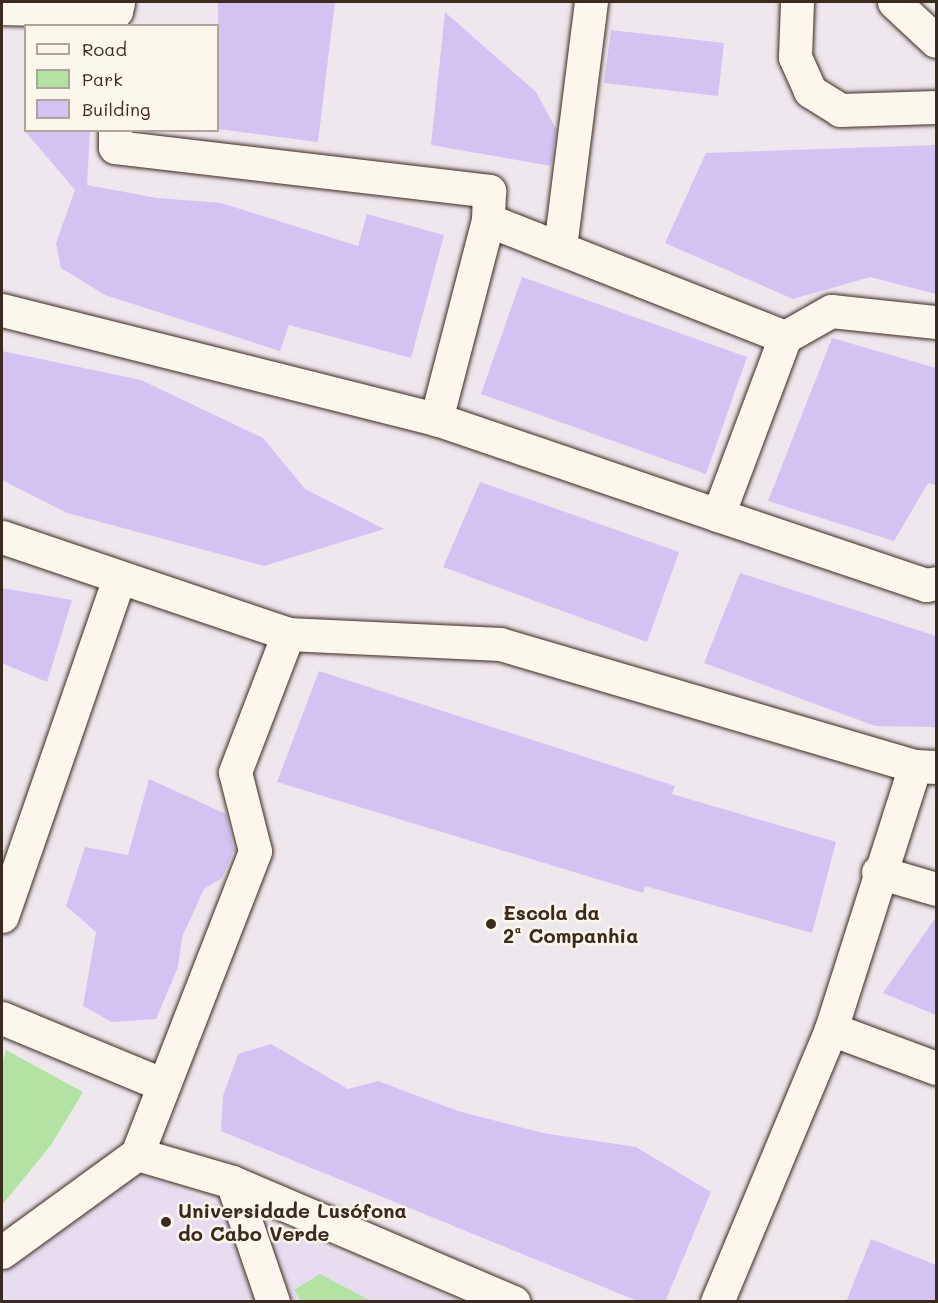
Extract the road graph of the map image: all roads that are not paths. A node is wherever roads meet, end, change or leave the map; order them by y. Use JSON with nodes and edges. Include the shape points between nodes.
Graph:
{"nodes":[{"id":1,"x":591,"y":2,"type":"edge"},
{"id":2,"x":797,"y":2,"type":"edge"},
{"id":3,"x":894,"y":2,"type":"edge"},
{"id":4,"x":2,"y":8,"type":"edge"},
{"id":5,"x":117,"y":13,"type":"edge"},
{"id":6,"x":936,"y":40,"type":"edge"},
{"id":7,"x":936,"y":107,"type":"edge"},
{"id":8,"x":115,"y":132,"type":"edge"},
{"id":9,"x":488,"y":220,"type":"junction"},
{"id":10,"x":560,"y":247,"type":"junction"},
{"id":11,"x":2,"y":310,"type":"edge"},
{"id":12,"x":936,"y":322,"type":"edge"},
{"id":13,"x":785,"y":337,"type":"junction"},
{"id":14,"x":436,"y":419,"type":"junction"},
{"id":15,"x":718,"y":515,"type":"junction"},
{"id":16,"x":2,"y":537,"type":"edge"},
{"id":17,"x":119,"y":579,"type":"junction"},
{"id":18,"x":936,"y":583,"type":"edge"},
{"id":19,"x":288,"y":634,"type":"junction"},
{"id":20,"x":926,"y":767,"type":"edge"},
{"id":21,"x":878,"y":872,"type":"junction"},
{"id":22,"x":936,"y":889,"type":"edge"},
{"id":23,"x":2,"y":916,"type":"edge"},
{"id":24,"x":2,"y":1018,"type":"edge"},
{"id":25,"x":831,"y":1029,"type":"junction"},
{"id":26,"x":936,"y":1068,"type":"edge"},
{"id":27,"x":164,"y":1085,"type":"junction"},
{"id":28,"x":137,"y":1154,"type":"junction"},
{"id":29,"x":232,"y":1182,"type":"junction"},
{"id":30,"x":2,"y":1252,"type":"edge"},
{"id":31,"x":273,"y":1302,"type":"edge"},
{"id":32,"x":514,"y":1302,"type":"edge"},
{"id":33,"x":717,"y":1302,"type":"edge"}],
"edges":[{"from":1,"to":10,"type":"street"},
{"from":2,"to":7,"type":"street","via":[[795,57],[810,91],[840,110]]},
{"from":3,"to":6,"type":"street"},
{"from":4,"to":5,"type":"street"},
{"from":8,"to":9,"type":"street","via":[[115,147],[489,191]]},
{"from":9,"to":10,"type":"street"},
{"from":9,"to":14,"type":"street"},
{"from":10,"to":13,"type":"street"},
{"from":11,"to":14,"type":"street"},
{"from":12,"to":13,"type":"street","via":[[831,311]]},
{"from":13,"to":15,"type":"street"},
{"from":14,"to":15,"type":"street"},
{"from":15,"to":18,"type":"street","via":[[926,585]]},
{"from":16,"to":17,"type":"street"},
{"from":17,"to":19,"type":"street"},
{"from":17,"to":23,"type":"street"},
{"from":19,"to":20,"type":"street","via":[[500,644]]},
{"from":19,"to":27,"type":"street","via":[[235,772],[255,850]]},
{"from":20,"to":21,"type":"street"},
{"from":21,"to":22,"type":"street"},
{"from":21,"to":25,"type":"street"},
{"from":24,"to":27,"type":"street"},
{"from":25,"to":26,"type":"street"},
{"from":25,"to":33,"type":"street"},
{"from":27,"to":28,"type":"street"},
{"from":28,"to":29,"type":"street"},
{"from":28,"to":30,"type":"street"},
{"from":29,"to":31,"type":"street"},
{"from":29,"to":32,"type":"street"}]}
